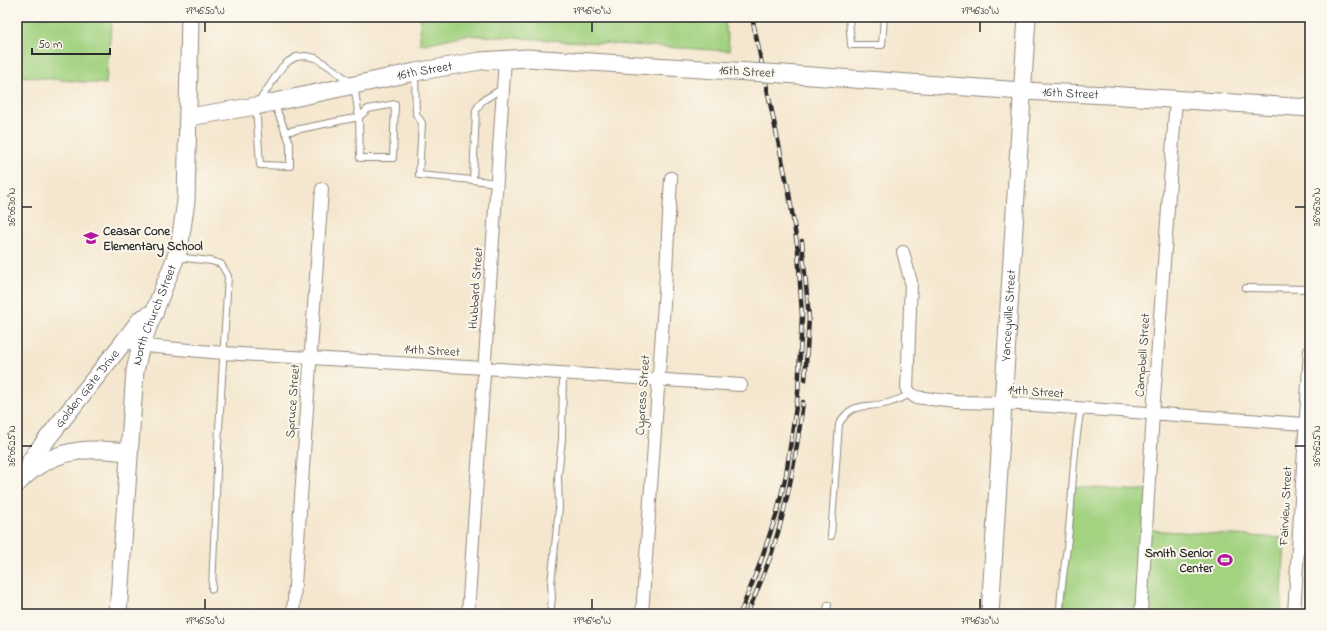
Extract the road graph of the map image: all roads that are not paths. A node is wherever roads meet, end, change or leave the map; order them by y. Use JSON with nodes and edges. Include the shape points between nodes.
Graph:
{"nodes":[{"id":1,"x":190,"y":17,"type":"edge"},
{"id":2,"x":849,"y":17,"type":"edge"},
{"id":3,"x":884,"y":17,"type":"edge"},
{"id":4,"x":1027,"y":17,"type":"edge"},
{"id":5,"x":505,"y":59,"type":"junction"},
{"id":6,"x":415,"y":72,"type":"junction"},
{"id":7,"x":354,"y":85,"type":"junction"},
{"id":8,"x":502,"y":88,"type":"junction"},
{"id":9,"x":1022,"y":91,"type":"junction"},
{"id":10,"x":1176,"y":99,"type":"junction"},
{"id":11,"x":273,"y":102,"type":"junction"},
{"id":12,"x":256,"y":106,"type":"junction"},
{"id":13,"x":1310,"y":108,"type":"edge"},
{"id":14,"x":188,"y":117,"type":"junction"},
{"id":15,"x":359,"y":117,"type":"junction"},
{"id":16,"x":285,"y":132,"type":"junction"},
{"id":17,"x":671,"y":178,"type":"dead end"},
{"id":18,"x":473,"y":180,"type":"junction"},
{"id":19,"x":496,"y":182,"type":"junction"},
{"id":20,"x":322,"y":189,"type":"dead end"},
{"id":21,"x":902,"y":252,"type":"dead end"},
{"id":22,"x":177,"y":257,"type":"junction"},
{"id":23,"x":1246,"y":288,"type":"dead end"},
{"id":24,"x":1310,"y":289,"type":"edge"},
{"id":25,"x":155,"y":312,"type":"junction"},
{"id":26,"x":122,"y":344,"type":"junction"},
{"id":27,"x":142,"y":345,"type":"junction"},
{"id":28,"x":1310,"y":351,"type":"edge"},
{"id":29,"x":223,"y":353,"type":"junction"},
{"id":30,"x":310,"y":358,"type":"junction"},
{"id":31,"x":484,"y":368,"type":"junction"},
{"id":32,"x":563,"y":373,"type":"junction"},
{"id":33,"x":658,"y":379,"type":"junction"},
{"id":34,"x":741,"y":385,"type":"dead end"},
{"id":35,"x":911,"y":394,"type":"junction"},
{"id":36,"x":1003,"y":404,"type":"junction"},
{"id":37,"x":1081,"y":409,"type":"junction"},
{"id":38,"x":1153,"y":413,"type":"junction"},
{"id":39,"x":1305,"y":424,"type":"junction"},
{"id":40,"x":129,"y":452,"type":"junction"},
{"id":41,"x":20,"y":481,"type":"edge"},
{"id":42,"x":831,"y":536,"type":"dead end"},
{"id":43,"x":212,"y":590,"type":"dead end"},
{"id":44,"x":828,"y":605,"type":"dead end"},
{"id":45,"x":118,"y":614,"type":"edge"},
{"id":46,"x":293,"y":614,"type":"edge"},
{"id":47,"x":468,"y":614,"type":"edge"},
{"id":48,"x":550,"y":614,"type":"edge"},
{"id":49,"x":642,"y":614,"type":"edge"},
{"id":50,"x":826,"y":614,"type":"edge"},
{"id":51,"x":990,"y":614,"type":"edge"},
{"id":52,"x":1060,"y":614,"type":"edge"},
{"id":53,"x":1141,"y":614,"type":"edge"},
{"id":54,"x":1294,"y":614,"type":"edge"}],
"edges":[{"from":1,"to":14,"type":"street","name":"North Church Street"},
{"from":2,"to":3,"type":"lane","via":[[851,45],[882,45]]},
{"from":4,"to":9,"type":"street","name":"Yanceyville Street"},
{"from":5,"to":6,"type":"street","name":"16th Street"},
{"from":5,"to":8,"type":"street","name":"Hubbard Street"},
{"from":5,"to":9,"type":"street","name":"16th Street","bridge":true,"via":[[527,58]]},
{"from":6,"to":7,"type":"street","name":"16th Street"},
{"from":6,"to":18,"type":"lane","via":[[416,114],[422,123],[419,175]]},
{"from":7,"to":11,"type":"street","name":"16th Street"},
{"from":7,"to":12,"type":"lane","via":[[316,58],[296,57],[282,67]]},
{"from":7,"to":15,"type":"lane"},
{"from":8,"to":18,"type":"lane","via":[[482,101],[476,110]]},
{"from":8,"to":19,"type":"street","name":"Hubbard Street"},
{"from":9,"to":10,"type":"street","name":"16th Street"},
{"from":9,"to":36,"type":"street","name":"Yanceyville Street"},
{"from":10,"to":13,"type":"street","name":"16th Street"},
{"from":10,"to":38,"type":"street","name":"Campbell Street"},
{"from":11,"to":12,"type":"street","name":"16th Street"},
{"from":11,"to":16,"type":"lane"},
{"from":12,"to":14,"type":"street","name":"16th Street"},
{"from":12,"to":16,"type":"lane","via":[[260,165],[290,166],[290,144]]},
{"from":14,"to":22,"type":"street","name":"North Church Street","via":[[186,201]]},
{"from":15,"to":15,"type":"lane","via":[[360,158],[393,158],[395,104],[368,109]]},
{"from":15,"to":16,"type":"lane"},
{"from":17,"to":33,"type":"street","name":"Cypress Street"},
{"from":18,"to":19,"type":"lane"},
{"from":19,"to":31,"type":"street","name":"Hubbard Street"},
{"from":20,"to":30,"type":"street","name":"Spruce Street"},
{"from":21,"to":35,"type":"street","via":[[911,282],[907,390]]},
{"from":22,"to":25,"type":"street","name":"North Church Street"},
{"from":22,"to":29,"type":"lane","via":[[211,261],[221,264],[226,271],[228,276]]},
{"from":23,"to":24,"type":"lane"},
{"from":25,"to":26,"type":"street","name":"Golden Gate Drive","via":[[141,319]]},
{"from":25,"to":27,"type":"street","name":"North Church Street"},
{"from":26,"to":27,"type":"street","name":"14th Street"},
{"from":26,"to":41,"type":"street","name":"Golden Gate Drive","via":[[36,453]]},
{"from":27,"to":29,"type":"street","name":"14th Street"},
{"from":27,"to":40,"type":"street","name":"North Church Street","via":[[134,371]]},
{"from":28,"to":39,"type":"street","name":"Fairview Street"},
{"from":29,"to":30,"type":"street","name":"14th Street"},
{"from":29,"to":43,"type":"lane"},
{"from":30,"to":31,"type":"street","name":"14th Street"},
{"from":30,"to":46,"type":"street","name":"Spruce Street"},
{"from":31,"to":32,"type":"street","name":"14th Street"},
{"from":31,"to":47,"type":"street","name":"Hubbard Street"},
{"from":32,"to":33,"type":"street","name":"14th Street"},
{"from":32,"to":48,"type":"lane","via":[[559,508]]},
{"from":33,"to":34,"type":"street","name":"14th Street"},
{"from":33,"to":49,"type":"street","name":"Cypress Street"},
{"from":35,"to":36,"type":"street","name":"14th Street","via":[[915,397]]},
{"from":35,"to":42,"type":"lane","via":[[887,403],[852,409],[845,414],[839,424]]},
{"from":36,"to":37,"type":"street","name":"14th Street"},
{"from":36,"to":51,"type":"street","name":"Yanceyville Street"},
{"from":37,"to":38,"type":"street","name":"14th Street"},
{"from":37,"to":52,"type":"lane","via":[[1076,435],[1070,528]]},
{"from":38,"to":39,"type":"street","name":"14th Street"},
{"from":38,"to":53,"type":"street","name":"Campbell Street"},
{"from":39,"to":54,"type":"street","name":"Fairview Street"},
{"from":40,"to":41,"type":"street","name":"Golden Gate Drive","via":[[69,452],[41,464]]},
{"from":40,"to":45,"type":"street","name":"North Church Street"},
{"from":44,"to":50,"type":"lane"}]}
